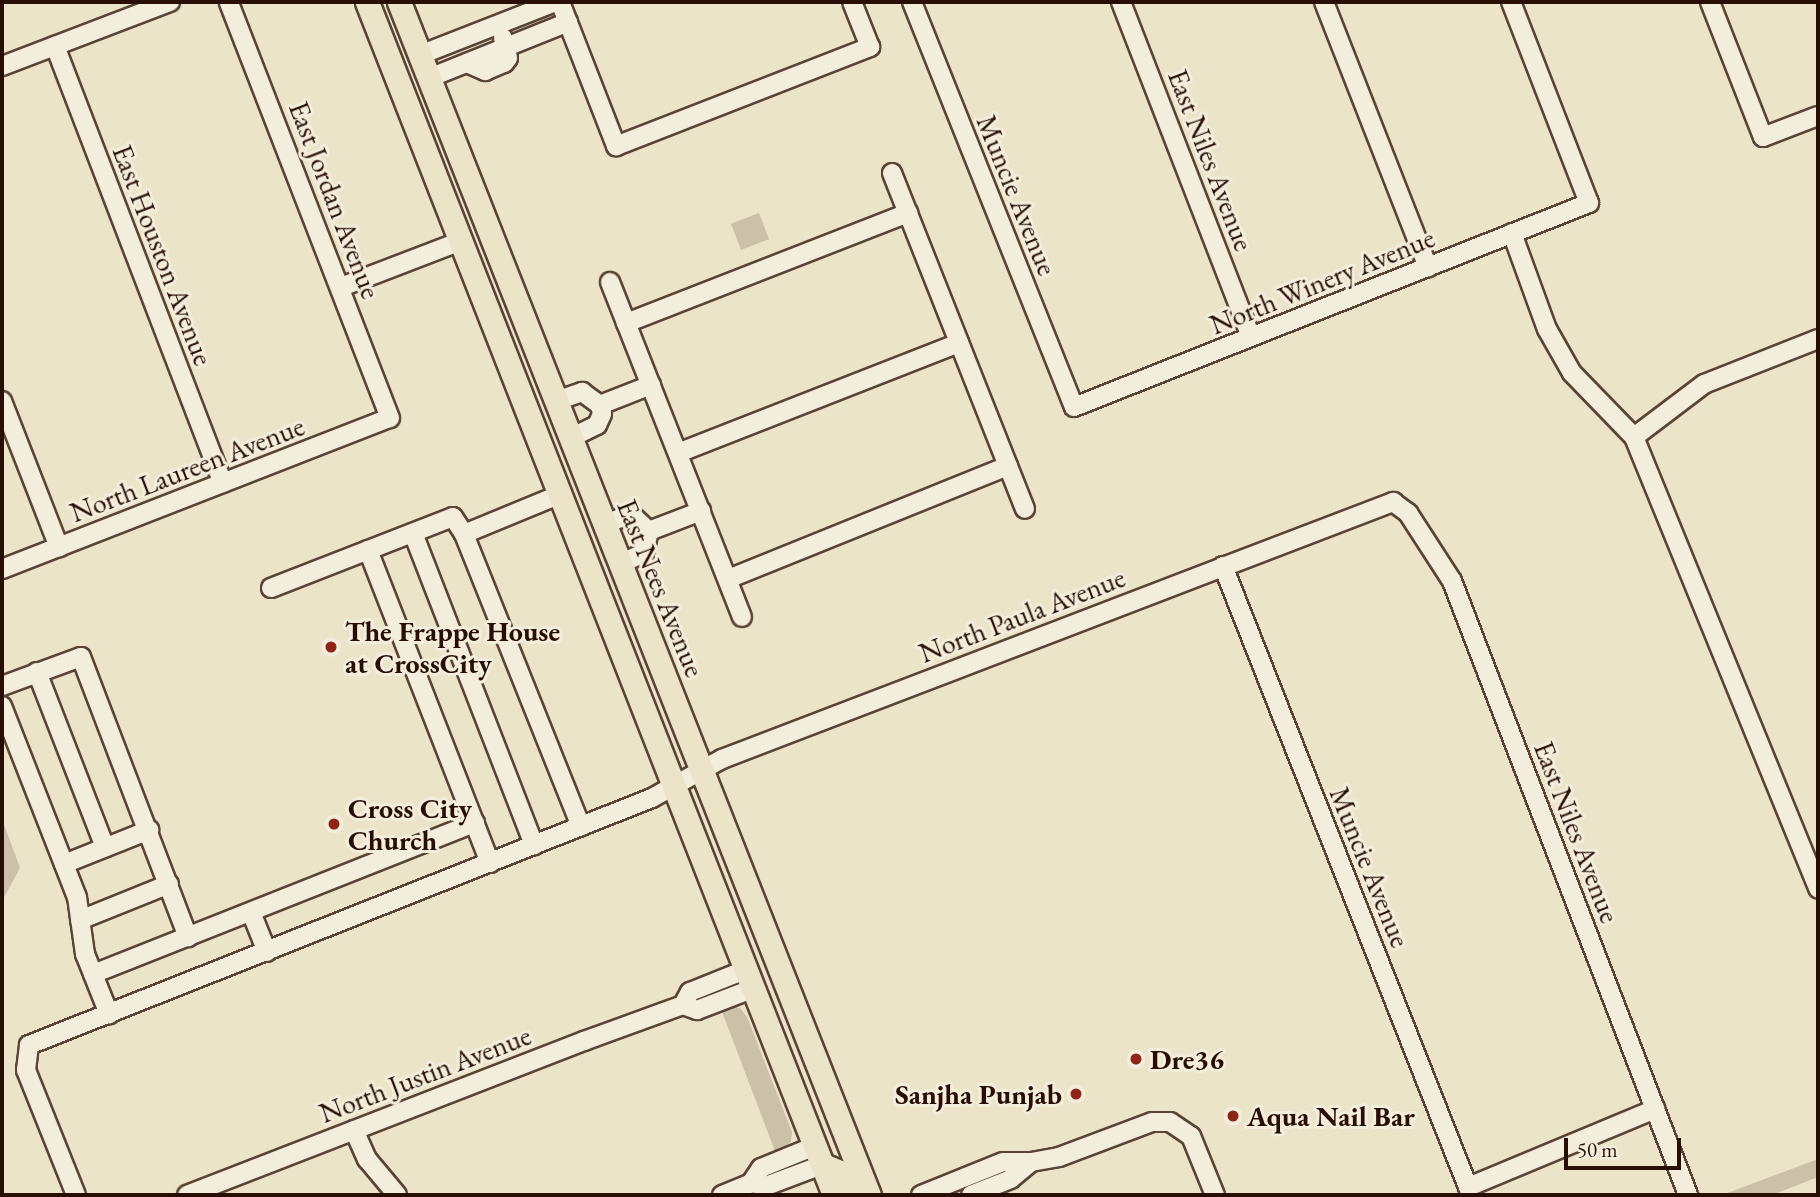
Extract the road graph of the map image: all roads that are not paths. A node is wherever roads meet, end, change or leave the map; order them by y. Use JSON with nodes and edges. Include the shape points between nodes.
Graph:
{"nodes":[{"id":1,"x":170,"y":2,"type":"edge"},
{"id":2,"x":229,"y":2,"type":"edge"},
{"id":3,"x":367,"y":2,"type":"edge"},
{"id":4,"x":399,"y":2,"type":"edge"},
{"id":5,"x":558,"y":2,"type":"edge"},
{"id":6,"x":852,"y":2,"type":"edge"},
{"id":7,"x":912,"y":2,"type":"edge"},
{"id":8,"x":1121,"y":2,"type":"edge"},
{"id":9,"x":1324,"y":2,"type":"edge"},
{"id":10,"x":1511,"y":2,"type":"edge"},
{"id":11,"x":1710,"y":2,"type":"edge"},
{"id":12,"x":568,"y":22,"type":"junction"},
{"id":13,"x":498,"y":25,"type":"junction"},
{"id":14,"x":55,"y":46,"type":"junction"},
{"id":15,"x":507,"y":47,"type":"junction"},
{"id":16,"x":420,"y":55,"type":"junction"},
{"id":17,"x":2,"y":66,"type":"edge"},
{"id":18,"x":429,"y":79,"type":"junction"},
{"id":19,"x":1818,"y":116,"type":"edge"},
{"id":20,"x":892,"y":173,"type":"dead end"},
{"id":21,"x":908,"y":213,"type":"junction"},
{"id":22,"x":1512,"y":233,"type":"junction"},
{"id":23,"x":461,"y":241,"type":"junction"},
{"id":24,"x":1428,"y":267,"type":"junction"},
{"id":25,"x":610,"y":282,"type":"dead end"},
{"id":26,"x":341,"y":287,"type":"junction"},
{"id":27,"x":626,"y":323,"type":"junction"},
{"id":28,"x":1251,"y":337,"type":"junction"},
{"id":29,"x":1818,"y":339,"type":"edge"},
{"id":30,"x":959,"y":343,"type":"junction"},
{"id":31,"x":651,"y":385,"type":"junction"},
{"id":32,"x":2,"y":401,"type":"edge"},
{"id":33,"x":556,"y":401,"type":"junction"},
{"id":34,"x":600,"y":405,"type":"junction"},
{"id":35,"x":1074,"y":407,"type":"joint"},
{"id":36,"x":390,"y":418,"type":"joint"},
{"id":37,"x":1634,"y":437,"type":"junction"},
{"id":38,"x":570,"y":438,"type":"junction"},
{"id":39,"x":678,"y":453,"type":"junction"},
{"id":40,"x":1008,"y":466,"type":"junction"},
{"id":41,"x":223,"y":483,"type":"junction"},
{"id":42,"x":561,"y":494,"type":"junction"},
{"id":43,"x":1393,"y":502,"type":"joint"},
{"id":44,"x":1025,"y":509,"type":"dead end"},
{"id":45,"x":701,"y":511,"type":"junction"},
{"id":46,"x":604,"y":525,"type":"junction"},
{"id":47,"x":649,"y":531,"type":"junction"},
{"id":48,"x":413,"y":533,"type":"junction"},
{"id":49,"x":464,"y":534,"type":"junction"},
{"id":50,"x":59,"y":547,"type":"junction"},
{"id":51,"x":368,"y":550,"type":"junction"},
{"id":52,"x":620,"y":564,"type":"junction"},
{"id":53,"x":1223,"y":566,"type":"junction"},
{"id":54,"x":2,"y":569,"type":"edge"},
{"id":55,"x":727,"y":579,"type":"junction"},
{"id":56,"x":271,"y":588,"type":"dead end"},
{"id":57,"x":743,"y":617,"type":"dead end"},
{"id":58,"x":37,"y":672,"type":"junction"},
{"id":59,"x":2,"y":686,"type":"edge"},
{"id":60,"x":2,"y":706,"type":"edge"},
{"id":61,"x":701,"y":770,"type":"junction"},
{"id":62,"x":674,"y":785,"type":"junction"},
{"id":63,"x":475,"y":823,"type":"junction"},
{"id":64,"x":581,"y":826,"type":"junction"},
{"id":65,"x":149,"y":830,"type":"junction"},
{"id":66,"x":534,"y":845,"type":"junction"},
{"id":67,"x":105,"y":847,"type":"junction"},
{"id":68,"x":490,"y":863,"type":"junction"},
{"id":69,"x":64,"y":864,"type":"junction"},
{"id":70,"x":169,"y":884,"type":"junction"},
{"id":71,"x":1818,"y":889,"type":"edge"},
{"id":72,"x":251,"y":912,"type":"junction"},
{"id":73,"x":80,"y":920,"type":"junction"},
{"id":74,"x":188,"y":937,"type":"junction"},
{"id":75,"x":267,"y":952,"type":"junction"},
{"id":76,"x":93,"y":974,"type":"junction"},
{"id":77,"x":749,"y":980,"type":"junction"},
{"id":78,"x":109,"y":1014,"type":"junction"},
{"id":79,"x":1655,"y":1109,"type":"junction"},
{"id":80,"x":354,"y":1130,"type":"junction"},
{"id":81,"x":819,"y":1156,"type":"junction"},
{"id":82,"x":1031,"y":1162,"type":"junction"},
{"id":83,"x":76,"y":1195,"type":"edge"},
{"id":84,"x":187,"y":1195,"type":"edge"},
{"id":85,"x":397,"y":1195,"type":"edge"},
{"id":86,"x":722,"y":1195,"type":"edge"},
{"id":87,"x":834,"y":1195,"type":"edge"},
{"id":88,"x":851,"y":1195,"type":"edge"},
{"id":89,"x":869,"y":1195,"type":"edge"},
{"id":90,"x":921,"y":1195,"type":"edge"},
{"id":91,"x":971,"y":1195,"type":"edge"},
{"id":92,"x":1215,"y":1195,"type":"edge"},
{"id":93,"x":1688,"y":1195,"type":"edge"}],
"edges":[{"from":1,"to":14,"type":"street"},
{"from":2,"to":26,"type":"street","name":"East Jordan Avenue"},
{"from":3,"to":23,"type":"main road","name":"East Nees Avenue"},
{"from":4,"to":16,"type":"main road","name":"East Nees Avenue"},
{"from":5,"to":12,"type":"street"},
{"from":5,"to":13,"type":"street"},
{"from":6,"to":12,"type":"street","via":[[870,47],[616,146]]},
{"from":7,"to":35,"type":"street","name":"Muncie Avenue"},
{"from":8,"to":28,"type":"street","name":"East Niles Avenue"},
{"from":9,"to":24,"type":"street"},
{"from":10,"to":22,"type":"street","name":"North Winery Avenue","via":[[1589,203]]},
{"from":11,"to":19,"type":"street","via":[[1763,137]]},
{"from":12,"to":15,"type":"street"},
{"from":13,"to":15,"type":"street"},
{"from":13,"to":16,"type":"street"},
{"from":14,"to":17,"type":"street"},
{"from":14,"to":41,"type":"street","name":"East Houston Avenue"},
{"from":15,"to":18,"type":"street"},
{"from":16,"to":18,"type":"main road","name":"East Nees Avenue"},
{"from":18,"to":33,"type":"main road","name":"East Nees Avenue"},
{"from":20,"to":21,"type":"street"},
{"from":21,"to":27,"type":"street"},
{"from":21,"to":30,"type":"street"},
{"from":22,"to":24,"type":"street","name":"North Winery Avenue"},
{"from":22,"to":37,"type":"street","via":[[1547,329],[1572,373]]},
{"from":23,"to":26,"type":"street"},
{"from":23,"to":33,"type":"main road","via":[[484,256],[520,351]]},
{"from":23,"to":42,"type":"main road","name":"East Nees Avenue"},
{"from":24,"to":28,"type":"street","name":"North Winery Avenue"},
{"from":25,"to":27,"type":"street"},
{"from":26,"to":36,"type":"street","name":"East Jordan Avenue"},
{"from":27,"to":31,"type":"street"},
{"from":28,"to":35,"type":"street","name":"North Winery Avenue"},
{"from":29,"to":37,"type":"street","via":[[1704,384]]},
{"from":30,"to":39,"type":"street"},
{"from":30,"to":40,"type":"street"},
{"from":31,"to":34,"type":"street"},
{"from":31,"to":39,"type":"street"},
{"from":32,"to":50,"type":"street"},
{"from":33,"to":34,"type":"street","via":[[582,392]]},
{"from":33,"to":38,"type":"main road","name":"East Nees Avenue"},
{"from":34,"to":38,"type":"street","via":[[597,425]]},
{"from":36,"to":41,"type":"street","name":"North Laureen Avenue"},
{"from":37,"to":71,"type":"street"},
{"from":38,"to":46,"type":"main road","name":"East Nees Avenue"},
{"from":39,"to":45,"type":"street"},
{"from":40,"to":44,"type":"street"},
{"from":40,"to":55,"type":"street"},
{"from":41,"to":50,"type":"street","name":"North Laureen Avenue"},
{"from":42,"to":49,"type":"street"},
{"from":42,"to":62,"type":"main road","name":"East Nees Avenue"},
{"from":43,"to":53,"type":"street","name":"North Paula Avenue"},
{"from":43,"to":79,"type":"street","name":"East Niles Avenue","via":[[1408,513],[1452,581]]},
{"from":45,"to":47,"type":"street"},
{"from":45,"to":55,"type":"street"},
{"from":46,"to":47,"type":"street","via":[[635,517]]},
{"from":46,"to":52,"type":"main road","name":"East Nees Avenue"},
{"from":47,"to":52,"type":"street","via":[[644,553]]},
{"from":48,"to":49,"type":"street","via":[[453,517]]},
{"from":48,"to":51,"type":"street"},
{"from":48,"to":66,"type":"street"},
{"from":49,"to":64,"type":"street"},
{"from":50,"to":54,"type":"street","name":"North Laureen Avenue"},
{"from":51,"to":56,"type":"street"},
{"from":51,"to":63,"type":"street"},
{"from":52,"to":61,"type":"main road","name":"East Nees Avenue"},
{"from":53,"to":61,"type":"street","name":"North Paula Avenue"},
{"from":53,"to":79,"type":"street","name":"Muncie Avenue","via":[[1468,1187]]},
{"from":55,"to":57,"type":"street"},
{"from":58,"to":59,"type":"street"},
{"from":58,"to":65,"type":"street","via":[[81,657]]},
{"from":58,"to":67,"type":"street"},
{"from":60,"to":69,"type":"street"},
{"from":61,"to":62,"type":"street","name":"North Paula Avenue"},
{"from":61,"to":89,"type":"main road","name":"East Nees Avenue"},
{"from":62,"to":64,"type":"street","name":"North Paula Avenue"},
{"from":62,"to":77,"type":"main road","name":"East Nees Avenue"},
{"from":63,"to":68,"type":"street"},
{"from":63,"to":72,"type":"street"},
{"from":64,"to":66,"type":"street","name":"North Paula Avenue"},
{"from":65,"to":67,"type":"street"},
{"from":65,"to":70,"type":"street"},
{"from":66,"to":68,"type":"street","name":"North Paula Avenue"},
{"from":67,"to":69,"type":"street"},
{"from":68,"to":75,"type":"street","name":"North Paula Avenue"},
{"from":69,"to":73,"type":"street"},
{"from":70,"to":73,"type":"street"},
{"from":70,"to":74,"type":"street"},
{"from":72,"to":74,"type":"street"},
{"from":72,"to":75,"type":"street"},
{"from":73,"to":76,"type":"street"},
{"from":74,"to":76,"type":"street"},
{"from":75,"to":78,"type":"street","name":"North Paula Avenue"},
{"from":76,"to":78,"type":"street"},
{"from":77,"to":80,"type":"street","name":"North Justin Avenue","via":[[690,992],[683,1005]]},
{"from":77,"to":81,"type":"main road","name":"East Nees Avenue"},
{"from":78,"to":83,"type":"street","name":"North Paula Avenue","via":[[26,1049],[26,1070]]},
{"from":79,"to":93,"type":"street","name":"East Niles Avenue"},
{"from":80,"to":84,"type":"street","name":"North Justin Avenue"},
{"from":80,"to":85,"type":"street","via":[[367,1159]]},
{"from":81,"to":86,"type":"street","via":[[766,1186],[751,1183]]},
{"from":81,"to":87,"type":"main road","name":"East Nees Avenue"},
{"from":81,"to":88,"type":"main road","via":[[842,1173]]},
{"from":82,"to":90,"type":"street","via":[[1003,1162]]},
{"from":82,"to":91,"type":"street","via":[[1011,1179]]},
{"from":82,"to":92,"type":"street","via":[[1059,1157],[1152,1122],[1170,1122],[1191,1136]]}]}
